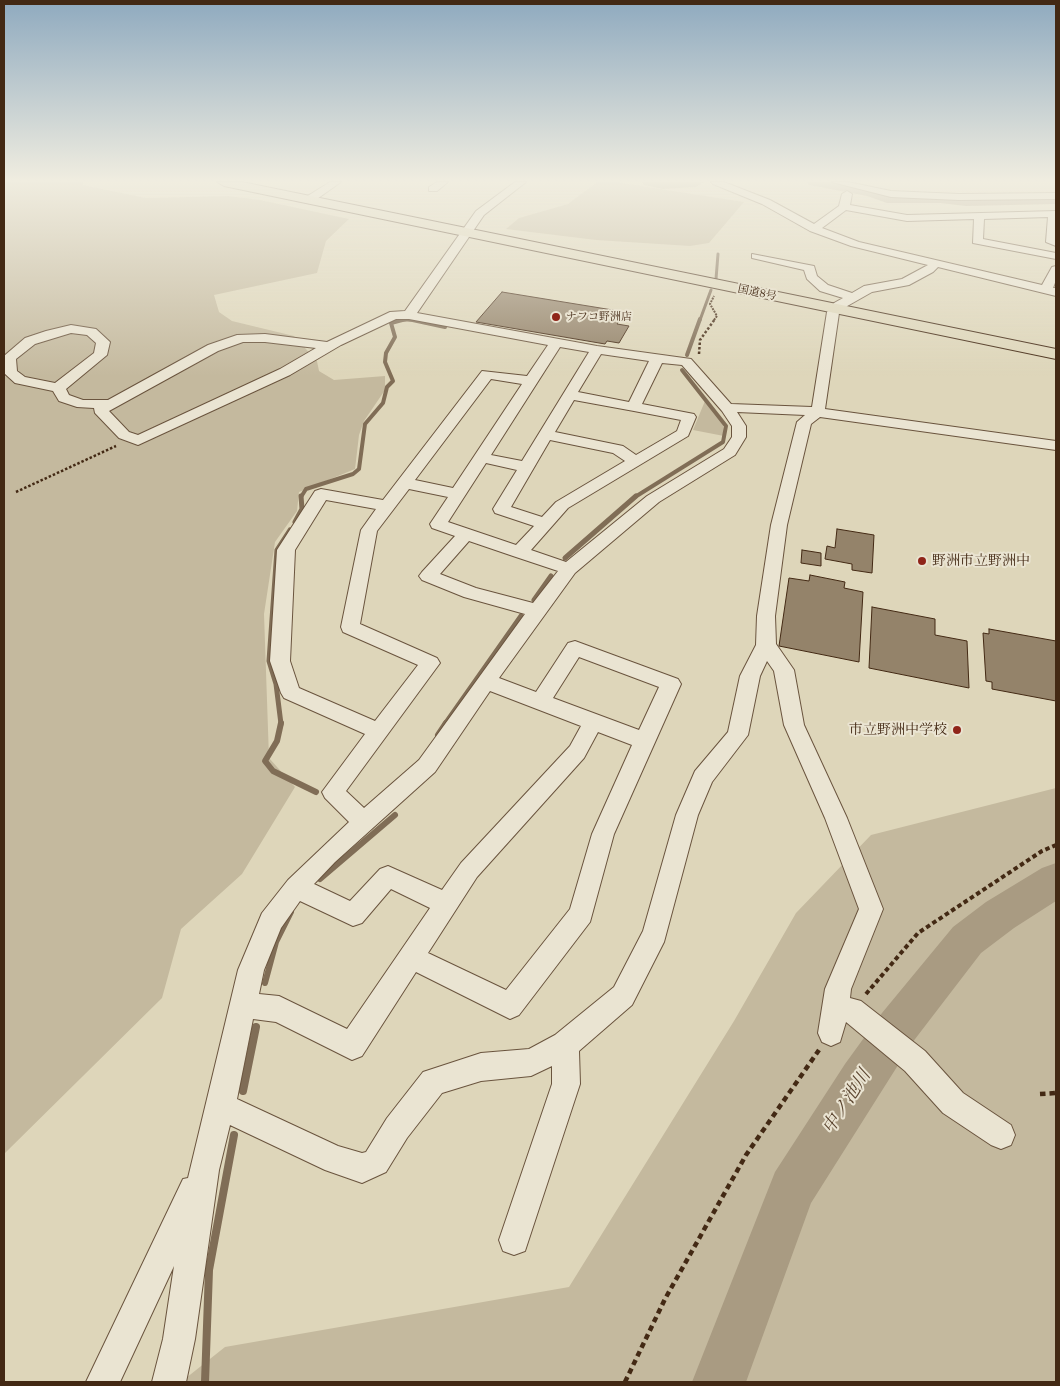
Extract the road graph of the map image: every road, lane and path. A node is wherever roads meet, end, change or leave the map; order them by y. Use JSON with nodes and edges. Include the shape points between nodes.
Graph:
{"nodes":[{"id":1,"x":458,"y":247,"type":"edge"},
{"id":2,"x":534,"y":247,"type":"edge"},
{"id":3,"x":866,"y":247,"type":"edge"},
{"id":4,"x":1007,"y":247,"type":"edge"},
{"id":5,"x":756,"y":256,"type":"dead end"},
{"id":6,"x":1056,"y":256,"type":"edge"},
{"id":7,"x":935,"y":264,"type":"junction"},
{"id":8,"x":1056,"y":269,"type":"edge"},
{"id":9,"x":717,"y":288,"type":"dead end"},
{"id":10,"x":1051,"y":291,"type":"edge"},
{"id":11,"x":852,"y":297,"type":"junction"},
{"id":12,"x":835,"y":309,"type":"junction"},
{"id":13,"x":409,"y":315,"type":"junction"},
{"id":14,"x":556,"y":343,"type":"junction"},
{"id":15,"x":329,"y":346,"type":"junction"},
{"id":16,"x":597,"y":350,"type":"junction"},
{"id":17,"x":1056,"y":354,"type":"edge"},
{"id":18,"x":657,"y":358,"type":"junction"},
{"id":19,"x":698,"y":358,"type":"dead end"},
{"id":20,"x":531,"y":381,"type":"junction"},
{"id":21,"x":58,"y":388,"type":"junction"},
{"id":22,"x":570,"y":395,"type":"junction"},
{"id":23,"x":109,"y":404,"type":"junction"},
{"id":24,"x":634,"y":407,"type":"junction"},
{"id":25,"x":728,"y":408,"type":"junction"},
{"id":26,"x":816,"y":413,"type":"junction"},
{"id":27,"x":546,"y":435,"type":"junction"},
{"id":28,"x":133,"y":438,"type":"junction"},
{"id":29,"x":1056,"y":446,"type":"edge"},
{"id":30,"x":481,"y":457,"type":"junction"},
{"id":31,"x":636,"y":462,"type":"junction"},
{"id":32,"x":526,"y":467,"type":"junction"},
{"id":33,"x":405,"y":483,"type":"junction"},
{"id":34,"x":16,"y":492,"type":"dead end"},
{"id":35,"x":457,"y":494,"type":"junction"},
{"id":36,"x":387,"y":506,"type":"junction"},
{"id":37,"x":545,"y":524,"type":"junction"},
{"id":38,"x":466,"y":534,"type":"junction"},
{"id":39,"x":519,"y":552,"type":"junction"},
{"id":40,"x":569,"y":569,"type":"junction"},
{"id":41,"x":538,"y":610,"type":"junction"},
{"id":42,"x":766,"y":645,"type":"junction"},
{"id":43,"x":488,"y":682,"type":"junction"},
{"id":44,"x":540,"y":702,"type":"junction"},
{"id":45,"x":594,"y":723,"type":"junction"},
{"id":46,"x":379,"y":731,"type":"junction"},
{"id":47,"x":644,"y":741,"type":"junction"},
{"id":48,"x":364,"y":823,"type":"junction"},
{"id":49,"x":1056,"y":845,"type":"edge"},
{"id":50,"x":296,"y":888,"type":"junction"},
{"id":51,"x":446,"y":904,"type":"junction"},
{"id":52,"x":411,"y":957,"type":"junction"},
{"id":53,"x":245,"y":1005,"type":"junction"},
{"id":54,"x":862,"y":1018,"type":"joint"},
{"id":55,"x":831,"y":1033,"type":"joint"},
{"id":56,"x":565,"y":1045,"type":"junction"},
{"id":57,"x":1056,"y":1093,"type":"edge"},
{"id":58,"x":1040,"y":1094,"type":"dead end"},
{"id":59,"x":221,"y":1106,"type":"junction"},
{"id":60,"x":1001,"y":1135,"type":"dead end"},
{"id":61,"x":204,"y":1170,"type":"junction"},
{"id":62,"x":514,"y":1240,"type":"dead end"},
{"id":63,"x":103,"y":1382,"type":"edge"},
{"id":64,"x":169,"y":1382,"type":"edge"},
{"id":65,"x":625,"y":1382,"type":"edge"}],
"edges":[{"from":1,"to":13,"type":"street"},
{"from":2,"to":12,"type":"highway","name":"国道8号"},
{"from":3,"to":7,"type":"street"},
{"from":4,"to":6,"type":"street"},
{"from":5,"to":11,"type":"street","via":[[810,268],[811,277],[824,288]]},
{"from":7,"to":10,"type":"street"},
{"from":7,"to":11,"type":"street","via":[[912,279],[868,289]]},
{"from":8,"to":10,"type":"street"},
{"from":9,"to":19,"type":"path","via":[[710,304],[717,316],[700,340]]},
{"from":11,"to":12,"type":"street"},
{"from":12,"to":17,"type":"highway","name":"国道8号"},
{"from":12,"to":26,"type":"street"},
{"from":13,"to":14,"type":"street"},
{"from":13,"to":15,"type":"street","via":[[394,315]]},
{"from":14,"to":16,"type":"street"},
{"from":14,"to":20,"type":"street"},
{"from":15,"to":23,"type":"street","via":[[242,338],[213,348]]},
{"from":15,"to":28,"type":"street","via":[[285,372],[138,441]]},
{"from":16,"to":18,"type":"street"},
{"from":16,"to":22,"type":"street"},
{"from":18,"to":24,"type":"street"},
{"from":18,"to":25,"type":"street","via":[[686,362]]},
{"from":20,"to":30,"type":"street"},
{"from":20,"to":33,"type":"street","via":[[487,374]]},
{"from":21,"to":21,"type":"street","via":[[100,354],[103,342],[91,332],[72,329],[50,334],[30,341],[10,358],[10,372],[20,380]]},
{"from":21,"to":23,"type":"street","via":[[64,398],[82,404]]},
{"from":22,"to":24,"type":"street"},
{"from":22,"to":27,"type":"street"},
{"from":23,"to":28,"type":"street","via":[[100,410],[124,435]]},
{"from":24,"to":31,"type":"street","via":[[689,417],[683,433]]},
{"from":25,"to":26,"type":"street","via":[[796,409]]},
{"from":25,"to":40,"type":"street","via":[[738,426],[739,437],[730,452],[653,499]]},
{"from":26,"to":29,"type":"street"},
{"from":26,"to":42,"type":"street","via":[[804,422],[785,496],[766,616]]},
{"from":27,"to":31,"type":"street","via":[[618,449]]},
{"from":27,"to":32,"type":"street"},
{"from":28,"to":34,"type":"path"},
{"from":30,"to":32,"type":"street"},
{"from":30,"to":35,"type":"street"},
{"from":31,"to":37,"type":"street","via":[[562,505]]},
{"from":32,"to":37,"type":"street","via":[[501,508]]},
{"from":33,"to":35,"type":"street"},
{"from":33,"to":36,"type":"street"},
{"from":35,"to":38,"type":"street","via":[[438,524]]},
{"from":36,"to":46,"type":"street","via":[[369,530],[350,627],[430,663]]},
{"from":36,"to":46,"type":"street","via":[[321,494],[286,550],[280,662],[291,693]]},
{"from":37,"to":39,"type":"street"},
{"from":38,"to":39,"type":"street"},
{"from":38,"to":41,"type":"street","via":[[428,576],[470,593]]},
{"from":39,"to":40,"type":"street"},
{"from":40,"to":41,"type":"street"},
{"from":41,"to":43,"type":"street"},
{"from":42,"to":55,"type":"street","via":[[784,670],[794,725],[836,818],[871,909],[838,989]]},
{"from":42,"to":56,"type":"street","via":[[750,676],[738,735],[703,777],[687,815],[655,934],[623,996]]},
{"from":43,"to":44,"type":"street"},
{"from":43,"to":48,"type":"street","via":[[427,766]]},
{"from":44,"to":45,"type":"street"},
{"from":44,"to":47,"type":"street","via":[[575,648],[671,684]]},
{"from":45,"to":47,"type":"street"},
{"from":45,"to":51,"type":"street","via":[[577,752],[469,870]]},
{"from":46,"to":48,"type":"street","via":[[333,792]]},
{"from":47,"to":52,"type":"street","via":[[603,834],[581,914],[510,1006]]},
{"from":48,"to":50,"type":"street"},
{"from":49,"to":54,"type":"path","via":[[1034,856],[918,933]]},
{"from":50,"to":51,"type":"street","via":[[353,915],[388,876]]},
{"from":50,"to":53,"type":"street","via":[[271,921],[251,970]]},
{"from":51,"to":52,"type":"street"},
{"from":52,"to":53,"type":"street","via":[[352,1046],[279,1009]]},
{"from":53,"to":59,"type":"street"},
{"from":54,"to":60,"type":"street","via":[[903,1049],[953,1103]]},
{"from":55,"to":65,"type":"path","via":[[746,1155],[664,1299]]},
{"from":56,"to":59,"type":"street","via":[[531,1062],[481,1067],[432,1082],[376,1162],[362,1168],[335,1160]]},
{"from":56,"to":62,"type":"street","via":[[566,1084]]},
{"from":57,"to":58,"type":"path"},
{"from":59,"to":61,"type":"street"},
{"from":61,"to":63,"type":"street"},
{"from":61,"to":64,"type":"street","via":[[179,1339]]}]}
